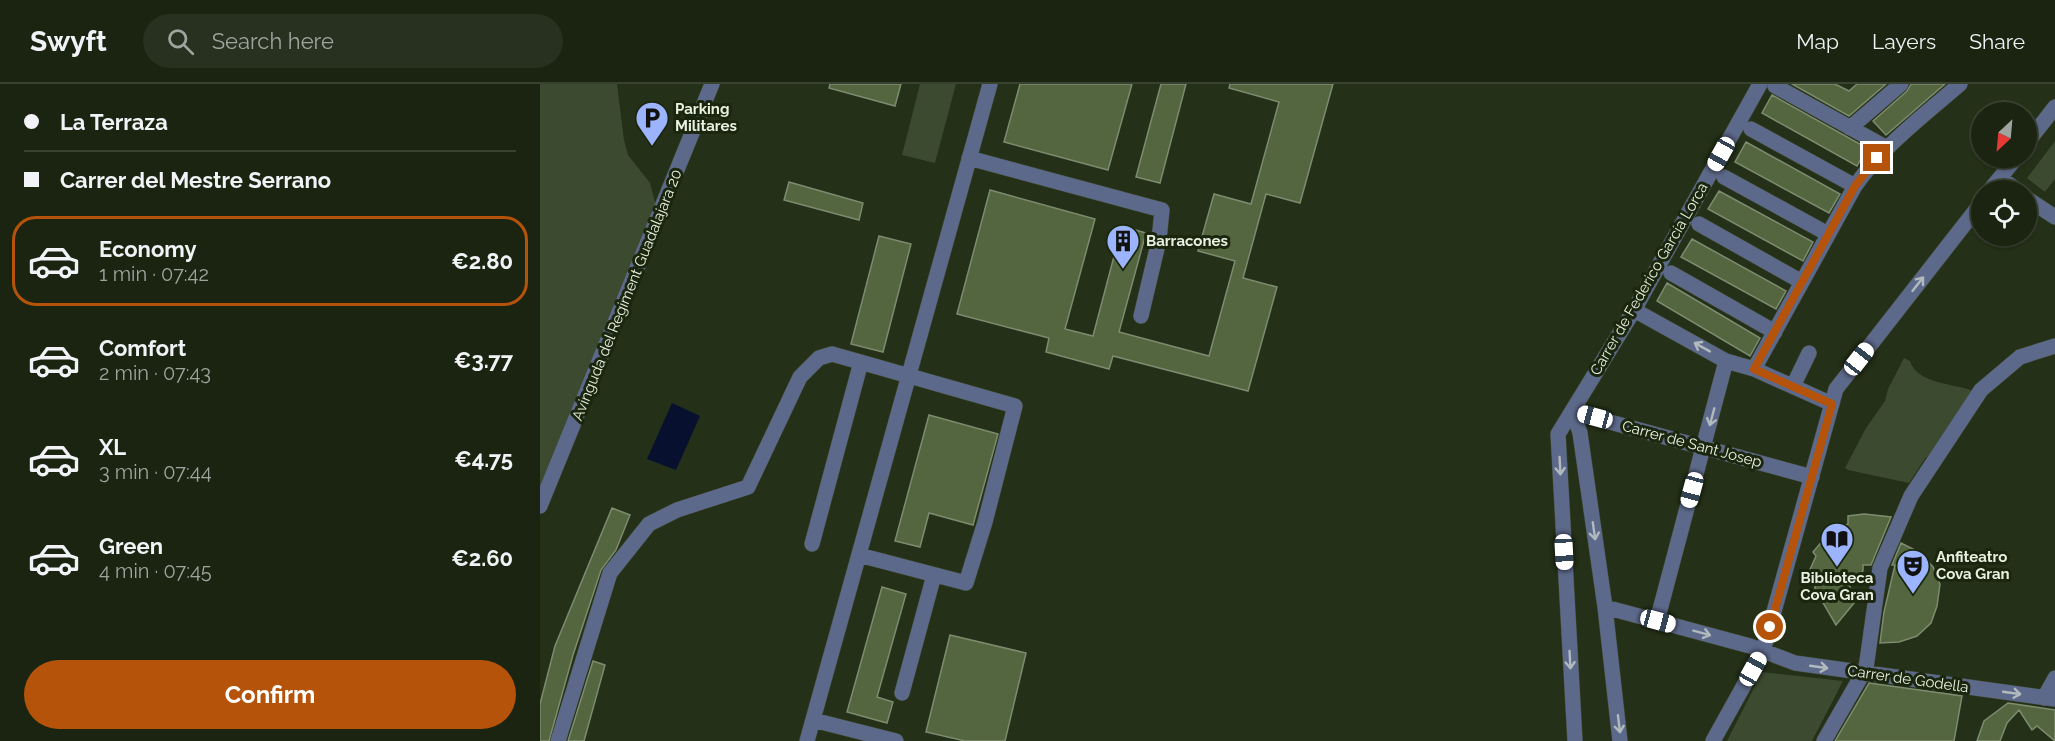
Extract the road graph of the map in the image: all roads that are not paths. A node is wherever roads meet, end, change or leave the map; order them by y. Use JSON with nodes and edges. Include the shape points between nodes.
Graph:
{"nodes":[{"id":1,"x":712,"y":84,"type":"edge"},
{"id":2,"x":990,"y":84,"type":"edge"},
{"id":3,"x":1901,"y":84,"type":"edge"},
{"id":4,"x":1768,"y":85,"type":"edge"},
{"id":5,"x":1957,"y":85,"type":"edge"},
{"id":6,"x":2055,"y":107,"type":"edge"},
{"id":7,"x":1850,"y":128,"type":"junction"},
{"id":8,"x":1751,"y":129,"type":"dead end"},
{"id":9,"x":2037,"y":130,"type":"edge"},
{"id":10,"x":1887,"y":148,"type":"junction"},
{"id":11,"x":969,"y":158,"type":"junction"},
{"id":12,"x":2008,"y":168,"type":"edge"},
{"id":13,"x":1724,"y":177,"type":"dead end"},
{"id":14,"x":2000,"y":178,"type":"joint"},
{"id":15,"x":2003,"y":180,"type":"edge"},
{"id":16,"x":1855,"y":186,"type":"junction"},
{"id":17,"x":2037,"y":205,"type":"edge"},
{"id":18,"x":1971,"y":216,"type":"edge"},
{"id":19,"x":2055,"y":217,"type":"edge"},
{"id":20,"x":1699,"y":224,"type":"dead end"},
{"id":21,"x":1828,"y":234,"type":"junction"},
{"id":22,"x":1671,"y":273,"type":"dead end"},
{"id":23,"x":1802,"y":282,"type":"junction"},
{"id":24,"x":1634,"y":310,"type":"junction"},
{"id":25,"x":1141,"y":316,"type":"dead end"},
{"id":26,"x":1775,"y":332,"type":"junction"},
{"id":27,"x":2055,"y":346,"type":"edge"},
{"id":28,"x":1809,"y":353,"type":"dead end"},
{"id":29,"x":1726,"y":361,"type":"junction"},
{"id":30,"x":861,"y":362,"type":"junction"},
{"id":31,"x":1754,"y":369,"type":"junction"},
{"id":32,"x":909,"y":375,"type":"junction"},
{"id":33,"x":1793,"y":386,"type":"junction"},
{"id":34,"x":1832,"y":404,"type":"junction"},
{"id":35,"x":1573,"y":412,"type":"junction"},
{"id":36,"x":1704,"y":447,"type":"junction"},
{"id":37,"x":1812,"y":477,"type":"junction"},
{"id":38,"x":540,"y":506,"type":"edge"},
{"id":39,"x":812,"y":543,"type":"dead end"},
{"id":40,"x":859,"y":555,"type":"junction"},
{"id":41,"x":934,"y":575,"type":"junction"},
{"id":42,"x":1605,"y":607,"type":"junction"},
{"id":43,"x":1658,"y":621,"type":"junction"},
{"id":44,"x":1763,"y":651,"type":"junction"},
{"id":45,"x":1864,"y":673,"type":"junction"},
{"id":46,"x":2055,"y":678,"type":"edge"},
{"id":47,"x":902,"y":693,"type":"dead end"},
{"id":48,"x":2049,"y":699,"type":"edge"},
{"id":49,"x":813,"y":720,"type":"junction"},
{"id":50,"x":558,"y":741,"type":"edge"},
{"id":51,"x":807,"y":741,"type":"edge"},
{"id":52,"x":896,"y":741,"type":"edge"},
{"id":53,"x":1575,"y":741,"type":"edge"},
{"id":54,"x":1620,"y":741,"type":"edge"},
{"id":55,"x":1713,"y":741,"type":"edge"},
{"id":56,"x":1824,"y":741,"type":"edge"}],
"edges":[{"from":1,"to":38,"type":"street","name":"Avinguda del Regiment Guadalajara 20"},
{"from":2,"to":11,"type":"street"},
{"from":3,"to":7,"type":"street"},
{"from":4,"to":7,"type":"street"},
{"from":4,"to":24,"type":"street","name":"Carrer de Federico García Lorca"},
{"from":5,"to":10,"type":"street"},
{"from":6,"to":9,"type":"street"},
{"from":7,"to":10,"type":"street"},
{"from":8,"to":16,"type":"street"},
{"from":10,"to":16,"type":"street"},
{"from":11,"to":25,"type":"street","via":[[1162,210]]},
{"from":11,"to":32,"type":"street"},
{"from":12,"to":14,"type":"street"},
{"from":13,"to":21,"type":"street"},
{"from":14,"to":15,"type":"street"},
{"from":16,"to":21,"type":"street"},
{"from":17,"to":19,"type":"street"},
{"from":34,"to":18,"type":"street","one_way":true,"via":[[1836,389]]},
{"from":20,"to":23,"type":"street"},
{"from":21,"to":23,"type":"street"},
{"from":22,"to":26,"type":"street"},
{"from":23,"to":26,"type":"street"},
{"from":29,"to":24,"type":"street","one_way":true},
{"from":24,"to":35,"type":"street","name":"Carrer de Federico García Lorca"},
{"from":26,"to":31,"type":"street"},
{"from":27,"to":45,"type":"street","via":[[2020,357],[1981,390],[1911,496],[1880,568]]},
{"from":28,"to":33,"type":"street"},
{"from":29,"to":31,"type":"street"},
{"from":29,"to":36,"type":"street","one_way":true},
{"from":30,"to":32,"type":"street"},
{"from":30,"to":39,"type":"street"},
{"from":30,"to":50,"type":"street","via":[[832,354],[819,358],[800,376],[748,487],[677,510],[649,524],[623,556],[610,573]]},
{"from":31,"to":33,"type":"street"},
{"from":32,"to":40,"type":"street"},
{"from":32,"to":41,"type":"street","via":[[1015,406],[966,583]]},
{"from":33,"to":34,"type":"street"},
{"from":34,"to":37,"type":"street"},
{"from":35,"to":36,"type":"street","name":"Carrer de Sant Josep"},
{"from":35,"to":42,"type":"street","one_way":true,"via":[[1580,433]]},
{"from":35,"to":53,"type":"street","name":"Carrer de Federico García Lorca","one_way":true,"via":[[1558,434]]},
{"from":36,"to":37,"type":"street","name":"Carrer de Sant Josep"},
{"from":36,"to":43,"type":"street"},
{"from":37,"to":44,"type":"street"},
{"from":40,"to":41,"type":"street"},
{"from":40,"to":49,"type":"street"},
{"from":41,"to":47,"type":"street"},
{"from":42,"to":43,"type":"street","name":"Carrer de Godella"},
{"from":42,"to":54,"type":"street","one_way":true},
{"from":43,"to":44,"type":"street","name":"Carrer de Godella","one_way":true},
{"from":44,"to":45,"type":"street","name":"Carrer de Godella","one_way":true,"via":[[1795,663]]},
{"from":44,"to":55,"type":"street"},
{"from":45,"to":48,"type":"street","name":"Carrer de Godella","one_way":true},
{"from":45,"to":56,"type":"street"},
{"from":46,"to":48,"type":"street"},
{"from":49,"to":51,"type":"street"},
{"from":49,"to":52,"type":"street"}]}
